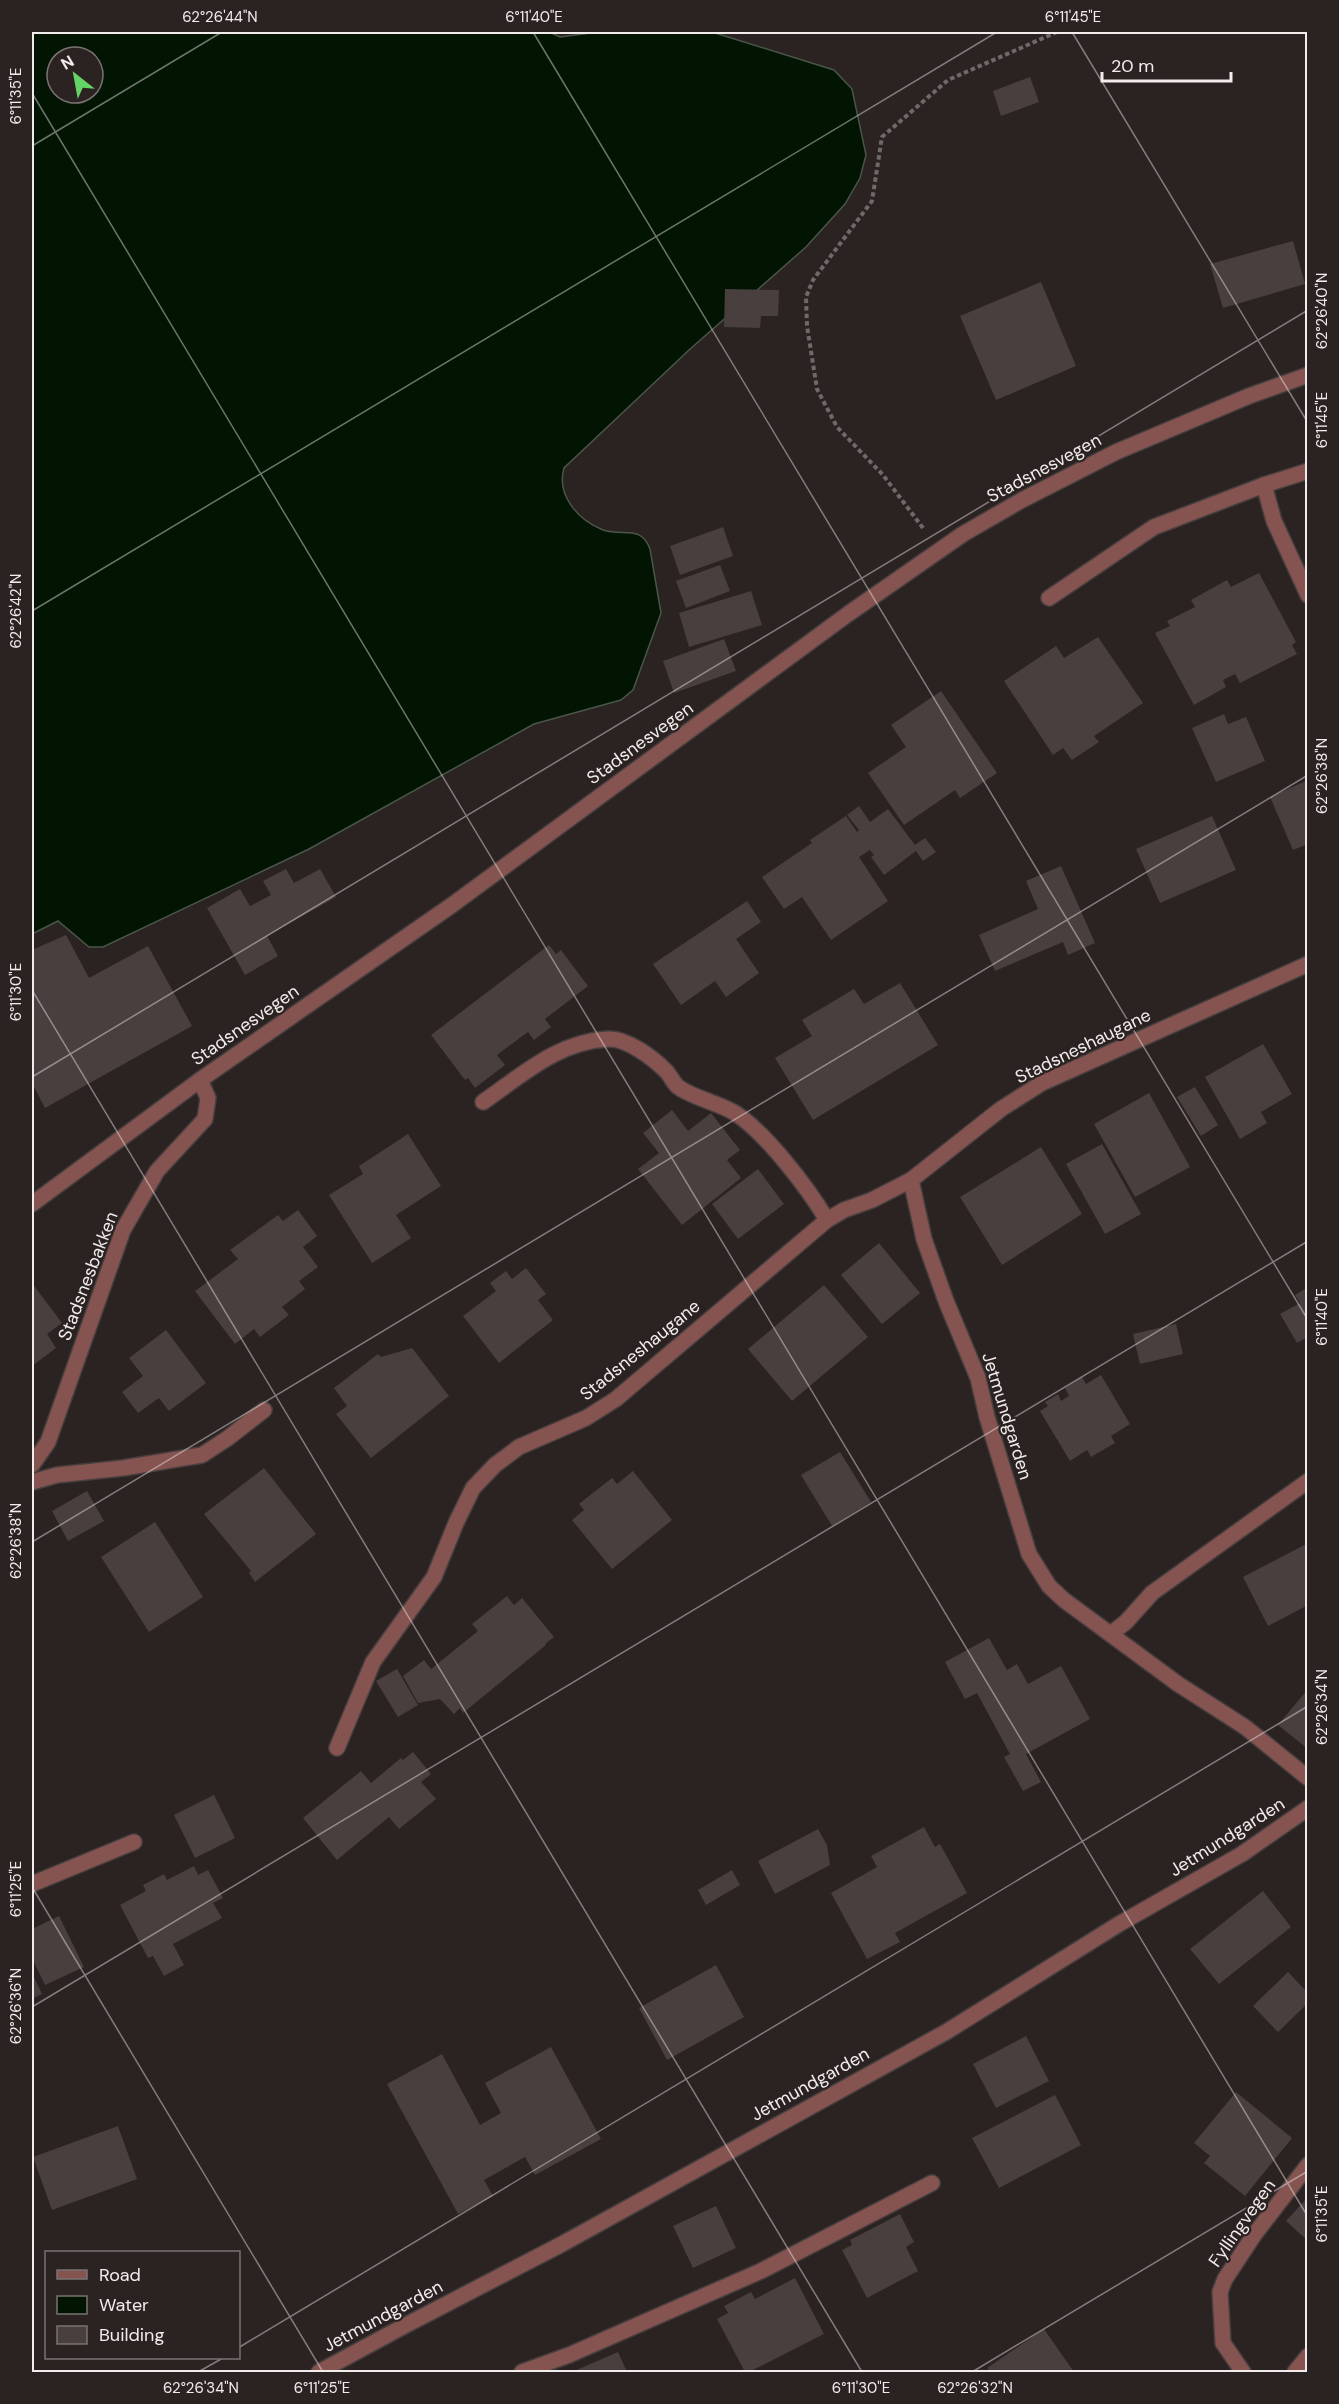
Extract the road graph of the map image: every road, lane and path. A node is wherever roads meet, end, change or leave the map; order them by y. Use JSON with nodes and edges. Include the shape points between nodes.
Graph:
{"nodes":[{"id":1,"x":1057,"y":32,"type":"edge"},
{"id":2,"x":1308,"y":375,"type":"edge"},
{"id":3,"x":1308,"y":471,"type":"edge"},
{"id":4,"x":1264,"y":485,"type":"junction"},
{"id":5,"x":939,"y":550,"type":"junction"},
{"id":6,"x":1308,"y":595,"type":"edge"},
{"id":7,"x":1049,"y":598,"type":"dead end"},
{"id":8,"x":1308,"y":964,"type":"edge"},
{"id":9,"x":200,"y":1080,"type":"junction"},
{"id":10,"x":483,"y":1102,"type":"dead end"},
{"id":11,"x":911,"y":1180,"type":"junction"},
{"id":12,"x":33,"y":1199,"type":"edge"},
{"id":13,"x":827,"y":1220,"type":"junction"},
{"id":14,"x":264,"y":1410,"type":"dead end"},
{"id":15,"x":32,"y":1465,"type":"edge"},
{"id":16,"x":1308,"y":1481,"type":"edge"},
{"id":17,"x":32,"y":1482,"type":"edge"},
{"id":18,"x":1112,"y":1633,"type":"junction"},
{"id":19,"x":337,"y":1748,"type":"dead end"},
{"id":20,"x":1308,"y":1778,"type":"edge"},
{"id":21,"x":1308,"y":1808,"type":"edge"},
{"id":22,"x":134,"y":1842,"type":"dead end"},
{"id":23,"x":32,"y":1884,"type":"edge"},
{"id":24,"x":1308,"y":2165,"type":"edge"},
{"id":25,"x":932,"y":2183,"type":"dead end"},
{"id":26,"x":1308,"y":2356,"type":"edge"},
{"id":27,"x":319,"y":2373,"type":"edge"},
{"id":28,"x":522,"y":2373,"type":"edge"},
{"id":29,"x":1243,"y":2373,"type":"edge"},
{"id":30,"x":1295,"y":2373,"type":"edge"}],
"edges":[{"from":1,"to":5,"type":"path","via":[[948,80],[882,137],[872,201],[813,280],[806,297],[817,389],[837,427],[883,475]]},
{"from":2,"to":5,"type":"street","name":"Stadsnesvegen","via":[[1116,452],[1022,500]]},
{"from":3,"to":4,"type":"street"},
{"from":4,"to":6,"type":"street","via":[[1274,521]]},
{"from":4,"to":7,"type":"street","via":[[1154,527]]},
{"from":5,"to":9,"type":"street","name":"Stadsnesvegen","via":[[453,904]]},
{"from":8,"to":11,"type":"street","name":"Stadsneshaugane","via":[[1042,1083],[1001,1109]]},
{"from":9,"to":12,"type":"street","name":"Stadsnesvegen"},
{"from":9,"to":15,"type":"street","name":"Stadsnesbakken","via":[[208,1098],[205,1119],[157,1172],[123,1230],[48,1442]]},
{"from":10,"to":13,"type":"street","via":[[555,1052],[611,1039],[646,1053],[677,1086],[734,1112],[755,1129]]},
{"from":11,"to":13,"type":"street","name":"Stadsneshaugane"},
{"from":11,"to":18,"type":"street","name":"Jetmundgarden","via":[[924,1239],[978,1378],[1029,1554],[1049,1586]]},
{"from":13,"to":19,"type":"street","name":"Stadsneshaugane","via":[[616,1400],[586,1418],[519,1447],[473,1488],[434,1577],[373,1662]]},
{"from":14,"to":17,"type":"street","via":[[201,1455]]},
{"from":16,"to":18,"type":"street","via":[[1152,1593]]},
{"from":18,"to":20,"type":"street","name":"Jetmundgarden","via":[[1178,1684],[1245,1727]]},
{"from":21,"to":27,"type":"street","name":"Jetmundgarden","via":[[1242,1854],[1119,1924],[946,2032]]},
{"from":22,"to":23,"type":"street"},
{"from":24,"to":29,"type":"street","name":"Fyllingvegen","via":[[1254,2235],[1220,2292],[1223,2343]]},
{"from":25,"to":28,"type":"street","via":[[761,2271]]},
{"from":26,"to":30,"type":"street"}]}
